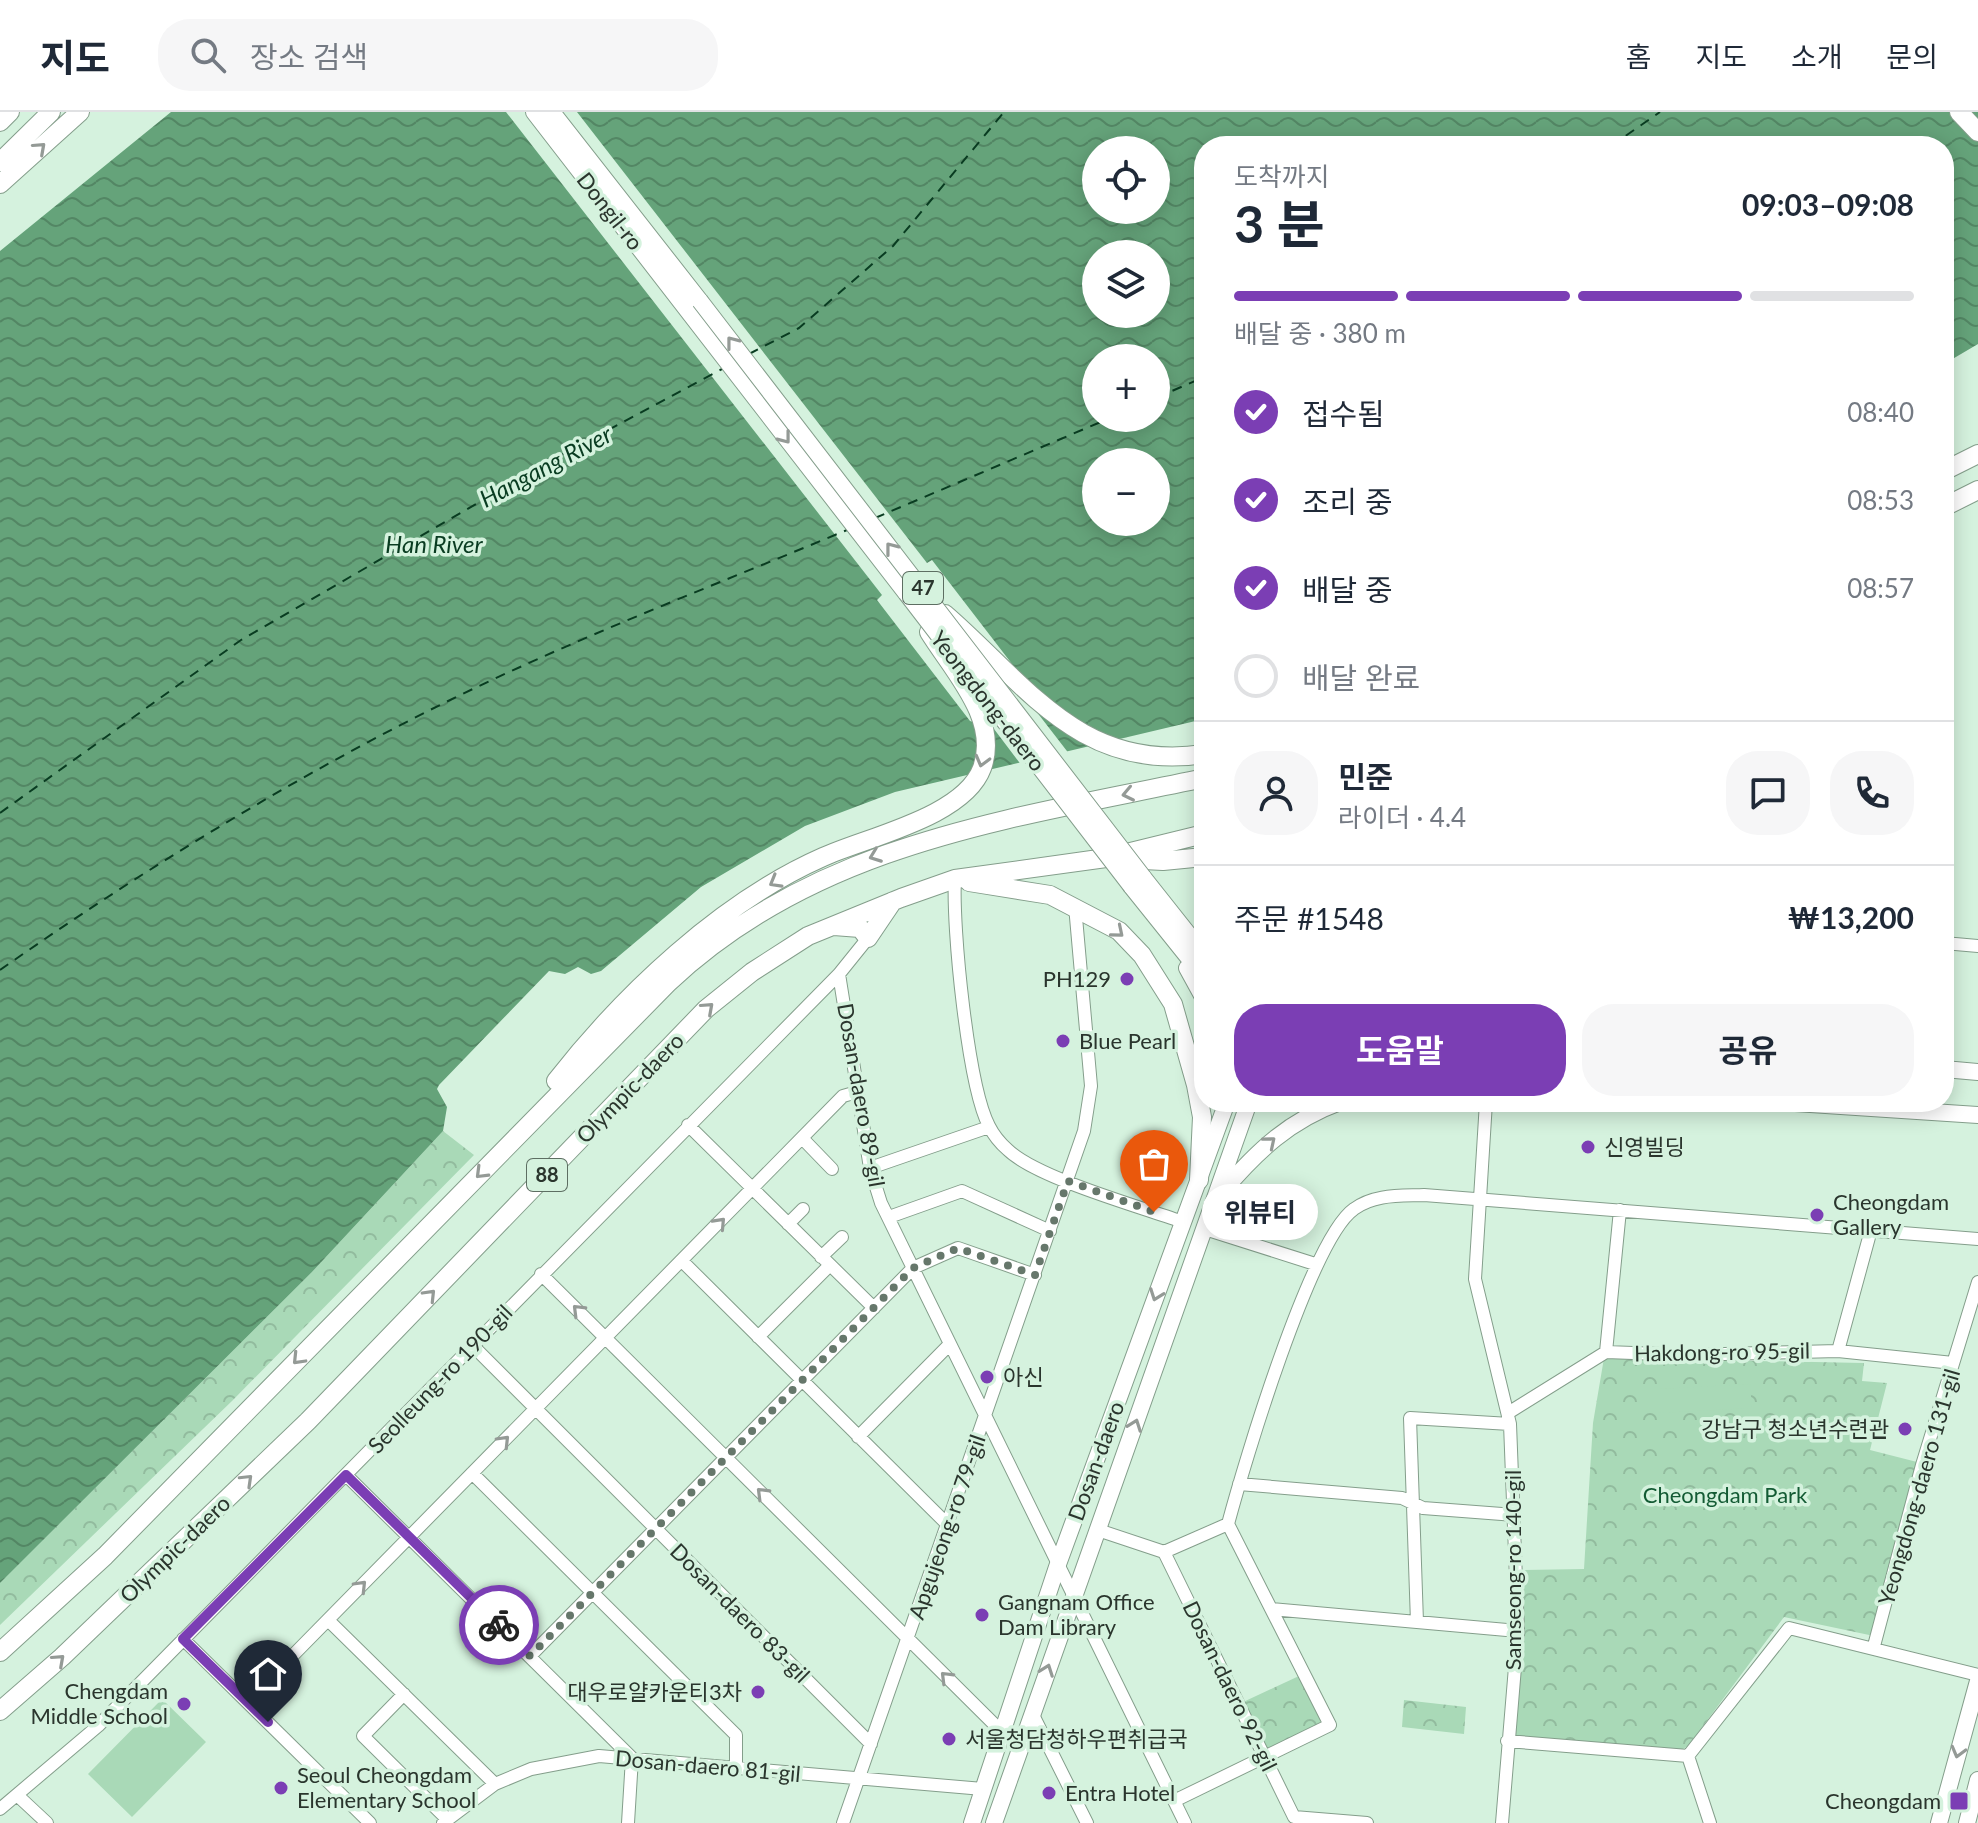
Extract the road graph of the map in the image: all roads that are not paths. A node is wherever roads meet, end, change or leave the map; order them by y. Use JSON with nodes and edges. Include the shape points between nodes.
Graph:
{"nodes":[{"id":1,"x":10,"y":112,"type":"edge"},
{"id":2,"x":51,"y":112,"type":"edge"},
{"id":3,"x":80,"y":112,"type":"edge"},
{"id":4,"x":534,"y":112,"type":"edge"},
{"id":5,"x":552,"y":112,"type":"edge"},
{"id":6,"x":1959,"y":112,"type":"edge"},
{"id":7,"x":0,"y":122,"type":"edge"},
{"id":8,"x":1978,"y":132,"type":"edge"},
{"id":9,"x":0,"y":162,"type":"edge"},
{"id":10,"x":0,"y":184,"type":"edge"},
{"id":11,"x":693,"y":306,"type":"junction"},
{"id":12,"x":1978,"y":454,"type":"edge"},
{"id":13,"x":1954,"y":466,"type":"edge"},
{"id":14,"x":1978,"y":490,"type":"edge"},
{"id":15,"x":1954,"y":502,"type":"edge"},
{"id":16,"x":906,"y":593,"type":"junction"},
{"id":17,"x":938,"y":608,"type":"junction"},
{"id":18,"x":1194,"y":754,"type":"edge"},
{"id":19,"x":1194,"y":780,"type":"edge"},
{"id":20,"x":1194,"y":836,"type":"edge"},
{"id":21,"x":1106,"y":858,"type":"junction"},
{"id":22,"x":1194,"y":858,"type":"edge"},
{"id":23,"x":955,"y":879,"type":"junction"},
{"id":24,"x":1137,"y":882,"type":"junction"},
{"id":25,"x":893,"y":901,"type":"junction"},
{"id":26,"x":1075,"y":906,"type":"junction"},
{"id":27,"x":832,"y":926,"type":"junction"},
{"id":28,"x":868,"y":938,"type":"junction"},
{"id":29,"x":1173,"y":942,"type":"junction"},
{"id":30,"x":1194,"y":943,"type":"edge"},
{"id":31,"x":1954,"y":944,"type":"edge"},
{"id":32,"x":1978,"y":946,"type":"edge"},
{"id":33,"x":1194,"y":966,"type":"edge"},
{"id":34,"x":839,"y":974,"type":"junction"},
{"id":35,"x":1194,"y":981,"type":"edge"},
{"id":36,"x":1954,"y":1070,"type":"edge"},
{"id":37,"x":1978,"y":1072,"type":"edge"},
{"id":38,"x":1194,"y":1086,"type":"edge"},
{"id":39,"x":857,"y":1092,"type":"junction"},
{"id":40,"x":1201,"y":1112,"type":"edge"},
{"id":41,"x":1216,"y":1112,"type":"edge"},
{"id":42,"x":1223,"y":1112,"type":"edge"},
{"id":43,"x":1246,"y":1112,"type":"edge"},
{"id":44,"x":1317,"y":1112,"type":"edge"},
{"id":45,"x":1485,"y":1112,"type":"edge"},
{"id":46,"x":1932,"y":1112,"type":"edge"},
{"id":47,"x":1978,"y":1115,"type":"edge"},
{"id":48,"x":688,"y":1125,"type":"junction"},
{"id":49,"x":989,"y":1127,"type":"junction"},
{"id":50,"x":1215,"y":1134,"type":"junction"},
{"id":51,"x":802,"y":1138,"type":"junction"},
{"id":52,"x":512,"y":1141,"type":"junction"},
{"id":53,"x":870,"y":1168,"type":"junction"},
{"id":54,"x":832,"y":1169,"type":"dead end"},
{"id":55,"x":1199,"y":1180,"type":"junction"},
{"id":56,"x":1068,"y":1181,"type":"junction"},
{"id":57,"x":753,"y":1188,"type":"junction"},
{"id":58,"x":1217,"y":1198,"type":"junction"},
{"id":59,"x":1481,"y":1199,"type":"junction"},
{"id":60,"x":803,"y":1209,"type":"dead end"},
{"id":61,"x":1620,"y":1210,"type":"junction"},
{"id":62,"x":889,"y":1217,"type":"junction"},
{"id":63,"x":1183,"y":1222,"type":"junction"},
{"id":64,"x":788,"y":1224,"type":"junction"},
{"id":65,"x":1205,"y":1229,"type":"junction"},
{"id":66,"x":1871,"y":1230,"type":"junction"},
{"id":67,"x":1050,"y":1231,"type":"junction"},
{"id":68,"x":842,"y":1237,"type":"dead end"},
{"id":69,"x":1978,"y":1239,"type":"edge"},
{"id":70,"x":826,"y":1261,"type":"junction"},
{"id":71,"x":683,"y":1262,"type":"junction"},
{"id":72,"x":1315,"y":1264,"type":"junction"},
{"id":73,"x":913,"y":1268,"type":"junction"},
{"id":74,"x":541,"y":1274,"type":"junction"},
{"id":75,"x":1035,"y":1275,"type":"junction"},
{"id":76,"x":1978,"y":1282,"type":"edge"},
{"id":77,"x":874,"y":1308,"type":"junction"},
{"id":78,"x":605,"y":1337,"type":"junction"},
{"id":79,"x":758,"y":1337,"type":"junction"},
{"id":80,"x":950,"y":1344,"type":"junction"},
{"id":81,"x":473,"y":1346,"type":"junction"},
{"id":82,"x":1838,"y":1351,"type":"junction"},
{"id":83,"x":1606,"y":1352,"type":"junction"},
{"id":84,"x":1953,"y":1363,"type":"junction"},
{"id":85,"x":803,"y":1382,"type":"junction"},
{"id":86,"x":535,"y":1409,"type":"junction"},
{"id":87,"x":986,"y":1415,"type":"junction"},
{"id":88,"x":1509,"y":1418,"type":"junction"},
{"id":89,"x":858,"y":1437,"type":"junction"},
{"id":90,"x":727,"y":1458,"type":"junction"},
{"id":91,"x":472,"y":1473,"type":"junction"},
{"id":92,"x":346,"y":1475,"type":"junction"},
{"id":93,"x":1239,"y":1484,"type":"junction"},
{"id":94,"x":1414,"y":1506,"type":"junction"},
{"id":95,"x":1515,"y":1515,"type":"junction"},
{"id":96,"x":947,"y":1524,"type":"junction"},
{"id":97,"x":1228,"y":1524,"type":"junction"},
{"id":98,"x":656,"y":1530,"type":"junction"},
{"id":99,"x":1098,"y":1530,"type":"junction"},
{"id":100,"x":410,"y":1536,"type":"junction"},
{"id":101,"x":1164,"y":1552,"type":"junction"},
{"id":102,"x":1065,"y":1583,"type":"junction"},
{"id":103,"x":593,"y":1594,"type":"junction"},
{"id":104,"x":1271,"y":1609,"type":"junction"},
{"id":105,"x":328,"y":1620,"type":"junction"},
{"id":106,"x":1417,"y":1622,"type":"junction"},
{"id":107,"x":1518,"y":1631,"type":"junction"},
{"id":108,"x":183,"y":1639,"type":"junction"},
{"id":109,"x":908,"y":1639,"type":"junction"},
{"id":110,"x":1874,"y":1646,"type":"junction"},
{"id":111,"x":0,"y":1652,"type":"edge"},
{"id":112,"x":530,"y":1656,"type":"junction"},
{"id":113,"x":1978,"y":1678,"type":"edge"},
{"id":114,"x":404,"y":1694,"type":"junction"},
{"id":115,"x":247,"y":1702,"type":"junction"},
{"id":116,"x":0,"y":1711,"type":"edge"},
{"id":117,"x":1032,"y":1713,"type":"junction"},
{"id":118,"x":1002,"y":1732,"type":"junction"},
{"id":119,"x":1507,"y":1741,"type":"junction"},
{"id":120,"x":871,"y":1744,"type":"junction"},
{"id":121,"x":1265,"y":1756,"type":"junction"},
{"id":122,"x":1688,"y":1756,"type":"junction"},
{"id":123,"x":632,"y":1758,"type":"junction"},
{"id":124,"x":736,"y":1768,"type":"junction"},
{"id":125,"x":858,"y":1780,"type":"junction"},
{"id":126,"x":1978,"y":1780,"type":"edge"},
{"id":127,"x":495,"y":1784,"type":"junction"},
{"id":128,"x":983,"y":1789,"type":"junction"},
{"id":129,"x":17,"y":1795,"type":"junction"},
{"id":130,"x":1174,"y":1801,"type":"junction"},
{"id":131,"x":0,"y":1809,"type":"edge"},
{"id":132,"x":445,"y":1821,"type":"edge"},
{"id":133,"x":47,"y":1823,"type":"edge"},
{"id":134,"x":370,"y":1823,"type":"edge"},
{"id":135,"x":628,"y":1823,"type":"edge"},
{"id":136,"x":843,"y":1823,"type":"edge"},
{"id":137,"x":972,"y":1823,"type":"edge"},
{"id":138,"x":994,"y":1823,"type":"edge"},
{"id":139,"x":1087,"y":1823,"type":"edge"},
{"id":140,"x":1185,"y":1823,"type":"edge"},
{"id":141,"x":1367,"y":1823,"type":"edge"},
{"id":142,"x":1502,"y":1823,"type":"edge"},
{"id":143,"x":1710,"y":1823,"type":"edge"},
{"id":144,"x":1939,"y":1823,"type":"edge"},
{"id":145,"x":1967,"y":1823,"type":"edge"}],
"edges":[{"from":1,"to":7,"type":"highway"},
{"from":2,"to":9,"type":"highway"},
{"from":10,"to":3,"type":"highway","one_way":true},
{"from":4,"to":11,"type":"main road","name":"Dongil-ro","number":"47"},
{"from":5,"to":11,"type":"main road","name":"Dongil-ro","number":"47"},
{"from":6,"to":8,"type":"highway"},
{"from":11,"to":16,"type":"main road","name":"Yeongdong-daero","number":"47","one_way":true},
{"from":17,"to":11,"type":"main road","name":"Yeongdong-daero","number":"47","one_way":true,"bridge":true},
{"from":12,"to":13,"type":"highway"},
{"from":14,"to":15,"type":"highway"},
{"from":16,"to":24,"type":"main road","name":"Yeongdong-daero","number":"47","bridge":true},
{"from":16,"to":52,"type":"highway","one_way":true,"bridge":true,"via":[[980,714],[985,757],[976,780],[959,799],[795,870],[741,903],[675,955],[559,1078]]},
{"from":17,"to":18,"type":"highway","bridge":true,"via":[[1037,704],[1073,729],[1139,754]]},
{"from":17,"to":24,"type":"main road","name":"Yeongdong-daero","number":"47","bridge":true},
{"from":19,"to":52,"type":"highway","name":"Olympic-daero","number":"88","one_way":true,"via":[[921,841],[821,878],[736,927],[687,965]]},
{"from":20,"to":21,"type":"highway","name":"Olympic-daero","number":"88"},
{"from":21,"to":22,"type":"highway"},
{"from":21,"to":23,"type":"highway","name":"Olympic-daero","number":"88"},
{"from":23,"to":25,"type":"highway","name":"Olympic-daero","number":"88"},
{"from":23,"to":26,"type":"highway","via":[[1031,889]]},
{"from":23,"to":49,"type":"street","via":[[953,904],[970,1042]]},
{"from":24,"to":29,"type":"main road","name":"Yeongdong-daero","number":"47"},
{"from":24,"to":30,"type":"main road","name":"Yeongdong-daero","number":"47"},
{"from":25,"to":27,"type":"highway","name":"Olympic-daero","number":"88"},
{"from":25,"to":28,"type":"highway"},
{"from":26,"to":38,"type":"highway","one_way":true,"via":[[1119,931],[1142,955],[1173,1004]]},
{"from":26,"to":56,"type":"street","name":"Apgujeong-ro 79-gil","via":[[1091,1086]]},
{"from":27,"to":28,"type":"highway","via":[[860,928]]},
{"from":116,"to":27,"type":"highway","name":"Olympic-daero","number":"88","one_way":true,"via":[[308,1421],[706,1009],[752,972]]},
{"from":28,"to":34,"type":"street","name":"Seolleung-ro 190-gil"},
{"from":29,"to":33,"type":"main road","name":"Yeongdong-daero","number":"47"},
{"from":29,"to":35,"type":"main road"},
{"from":31,"to":32,"type":"street"},
{"from":34,"to":39,"type":"street","name":"Dosan-daero 89-gil"},
{"from":34,"to":48,"type":"street","name":"Seolleung-ro 190-gil"},
{"from":36,"to":37,"type":"main road"},
{"from":39,"to":51,"type":"street","via":[[843,1096]]},
{"from":39,"to":53,"type":"street","name":"Dosan-daero 89-gil"},
{"from":40,"to":55,"type":"highway","one_way":true},
{"from":41,"to":50,"type":"main road"},
{"from":42,"to":50,"type":"main road","name":"Dosan-daero"},
{"from":43,"to":58,"type":"main road","name":"Dosan-daero"},
{"from":58,"to":44,"type":"main road","one_way":true,"via":[[1272,1138]]},
{"from":45,"to":59,"type":"street","name":"Samseong-ro 140-gil"},
{"from":46,"to":47,"type":"main road"},
{"from":48,"to":57,"type":"street"},
{"from":48,"to":74,"type":"street","name":"Seolleung-ro 190-gil"},
{"from":49,"to":53,"type":"street"},
{"from":49,"to":56,"type":"street","via":[[1018,1158]]},
{"from":50,"to":55,"type":"main road","name":"Dosan-daero"},
{"from":51,"to":54,"type":"street"},
{"from":51,"to":57,"type":"street"},
{"from":52,"to":111,"type":"highway","name":"Olympic-daero","number":"88","one_way":true,"via":[[105,1556]]},
{"from":53,"to":62,"type":"street","name":"Dosan-daero 89-gil"},
{"from":55,"to":63,"type":"main road","name":"Dosan-daero"},
{"from":56,"to":63,"type":"street"},
{"from":56,"to":67,"type":"street","name":"Apgujeong-ro 79-gil"},
{"from":57,"to":64,"type":"street"},
{"from":71,"to":57,"type":"street","one_way":true},
{"from":58,"to":65,"type":"main road","name":"Dosan-daero"},
{"from":59,"to":61,"type":"street"},
{"from":59,"to":72,"type":"street","via":[[1376,1198],[1337,1224]]},
{"from":59,"to":88,"type":"street","name":"Samseong-ro 140-gil","via":[[1475,1279]]},
{"from":60,"to":64,"type":"street"},
{"from":61,"to":66,"type":"street"},
{"from":61,"to":83,"type":"street"},
{"from":62,"to":67,"type":"street","via":[[962,1191]]},
{"from":62,"to":73,"type":"street","name":"Dosan-daero 89-gil"},
{"from":63,"to":102,"type":"main road","name":"Dosan-daero","one_way":true},
{"from":64,"to":70,"type":"street"},
{"from":65,"to":72,"type":"street"},
{"from":99,"to":65,"type":"main road","name":"Dosan-daero","one_way":true},
{"from":66,"to":69,"type":"street"},
{"from":66,"to":82,"type":"street"},
{"from":67,"to":75,"type":"street","name":"Apgujeong-ro 79-gil"},
{"from":68,"to":70,"type":"street"},
{"from":70,"to":77,"type":"street"},
{"from":70,"to":79,"type":"street"},
{"from":71,"to":78,"type":"street"},
{"from":71,"to":79,"type":"street"},
{"from":72,"to":93,"type":"street"},
{"from":73,"to":75,"type":"street","via":[[958,1248]]},
{"from":73,"to":77,"type":"street"},
{"from":73,"to":80,"type":"street","name":"Dosan-daero 89-gil"},
{"from":78,"to":74,"type":"street","one_way":true},
{"from":74,"to":81,"type":"street","name":"Seolleung-ro 190-gil"},
{"from":75,"to":87,"type":"street","name":"Apgujeong-ro 79-gil"},
{"from":76,"to":84,"type":"street","name":"Yeongdong-daero 131-gil"},
{"from":77,"to":85,"type":"street"},
{"from":78,"to":86,"type":"street"},
{"from":78,"to":90,"type":"street"},
{"from":79,"to":85,"type":"street"},
{"from":80,"to":87,"type":"street","name":"Dosan-daero 89-gil"},
{"from":80,"to":89,"type":"street"},
{"from":81,"to":86,"type":"street","name":"Dosan-daero 83-gil"},
{"from":81,"to":92,"type":"street","name":"Seolleung-ro 190-gil"},
{"from":82,"to":83,"type":"street","name":"Hakdong-ro 95-gil"},
{"from":82,"to":84,"type":"street","name":"Hakdong-ro 95-gil"},
{"from":83,"to":88,"type":"street","name":"Hakdong-ro 95-gil"},
{"from":84,"to":110,"type":"street","name":"Yeongdong-daero 131-gil"},
{"from":85,"to":89,"type":"street"},
{"from":85,"to":90,"type":"street"},
{"from":91,"to":86,"type":"street","one_way":true},
{"from":86,"to":98,"type":"street","name":"Dosan-daero 83-gil"},
{"from":87,"to":96,"type":"street","name":"Apgujeong-ro 79-gil"},
{"from":87,"to":102,"type":"street","name":"Dosan-daero 89-gil"},
{"from":88,"to":94,"type":"street","via":[[1410,1418]]},
{"from":88,"to":95,"type":"street","name":"Samseong-ro 140-gil"},
{"from":89,"to":96,"type":"street"},
{"from":90,"to":98,"type":"street"},
{"from":109,"to":90,"type":"street","one_way":true},
{"from":91,"to":100,"type":"street"},
{"from":91,"to":103,"type":"street"},
{"from":92,"to":100,"type":"street"},
{"from":92,"to":108,"type":"street","name":"Seolleung-ro 190-gil"},
{"from":93,"to":94,"type":"street","via":[[1402,1498]]},
{"from":93,"to":97,"type":"street"},
{"from":94,"to":95,"type":"street"},
{"from":94,"to":106,"type":"street"},
{"from":95,"to":107,"type":"street","name":"Samseong-ro 140-gil"},
{"from":96,"to":109,"type":"street","name":"Apgujeong-ro 79-gil"},
{"from":97,"to":101,"type":"street"},
{"from":97,"to":104,"type":"street"},
{"from":98,"to":103,"type":"street"},
{"from":98,"to":120,"type":"street","name":"Dosan-daero 83-gil"},
{"from":99,"to":101,"type":"street"},
{"from":99,"to":102,"type":"main road","name":"Dosan-daero"},
{"from":105,"to":100,"type":"street","one_way":true},
{"from":100,"to":112,"type":"street"},
{"from":101,"to":121,"type":"street","name":"Dosan-daero 92-gil"},
{"from":117,"to":102,"type":"main road","name":"Dosan-daero","one_way":true},
{"from":102,"to":118,"type":"main road","name":"Dosan-daero"},
{"from":102,"to":130,"type":"street","name":"Dosan-daero 89-gil"},
{"from":103,"to":112,"type":"street"},
{"from":103,"to":124,"type":"street","via":[[736,1735]]},
{"from":104,"to":106,"type":"street"},
{"from":104,"to":121,"type":"street","via":[[1330,1725]]},
{"from":105,"to":114,"type":"street"},
{"from":105,"to":115,"type":"street"},
{"from":106,"to":107,"type":"street"},
{"from":107,"to":119,"type":"street","name":"Samseong-ro 140-gil"},
{"from":108,"to":115,"type":"street"},
{"from":108,"to":129,"type":"street","name":"Seolleung-ro 190-gil","via":[[98,1726]]},
{"from":118,"to":109,"type":"street","one_way":true},
{"from":109,"to":120,"type":"street","name":"Apgujeong-ro 79-gil"},
{"from":110,"to":113,"type":"street"},
{"from":110,"to":122,"type":"street","via":[[1789,1628]]},
{"from":112,"to":123,"type":"street"},
{"from":113,"to":144,"type":"main road","one_way":true},
{"from":114,"to":127,"type":"street"},
{"from":114,"to":132,"type":"street","name":"Dosan-daero 81-gil","via":[[363,1736]]},
{"from":115,"to":134,"type":"street"},
{"from":117,"to":138,"type":"main road","name":"Dosan-daero"},
{"from":117,"to":139,"type":"street"},
{"from":118,"to":128,"type":"main road","name":"Dosan-daero"},
{"from":119,"to":122,"type":"street"},
{"from":119,"to":142,"type":"street","name":"Samseong-ro 140-gil"},
{"from":120,"to":125,"type":"street","name":"Apgujeong-ro 79-gil"},
{"from":121,"to":130,"type":"street"},
{"from":121,"to":141,"type":"street","name":"Dosan-daero 92-gil","via":[[1294,1817]]},
{"from":122,"to":143,"type":"street"},
{"from":123,"to":124,"type":"street","name":"Dosan-daero 81-gil"},
{"from":123,"to":127,"type":"street","name":"Dosan-daero 81-gil","via":[[566,1760]]},
{"from":123,"to":135,"type":"street"},
{"from":124,"to":125,"type":"street","name":"Dosan-daero 81-gil"},
{"from":125,"to":128,"type":"street","name":"Dosan-daero 81-gil"},
{"from":125,"to":136,"type":"street","name":"Apgujeong-ro 79-gil"},
{"from":126,"to":145,"type":"main road"},
{"from":127,"to":132,"type":"street","name":"Dosan-daero 81-gil"},
{"from":128,"to":137,"type":"main road","name":"Dosan-daero"},
{"from":129,"to":131,"type":"street","name":"Seolleung-ro 190-gil"},
{"from":129,"to":133,"type":"street"},
{"from":130,"to":140,"type":"street","name":"Dosan-daero 89-gil"}]}
